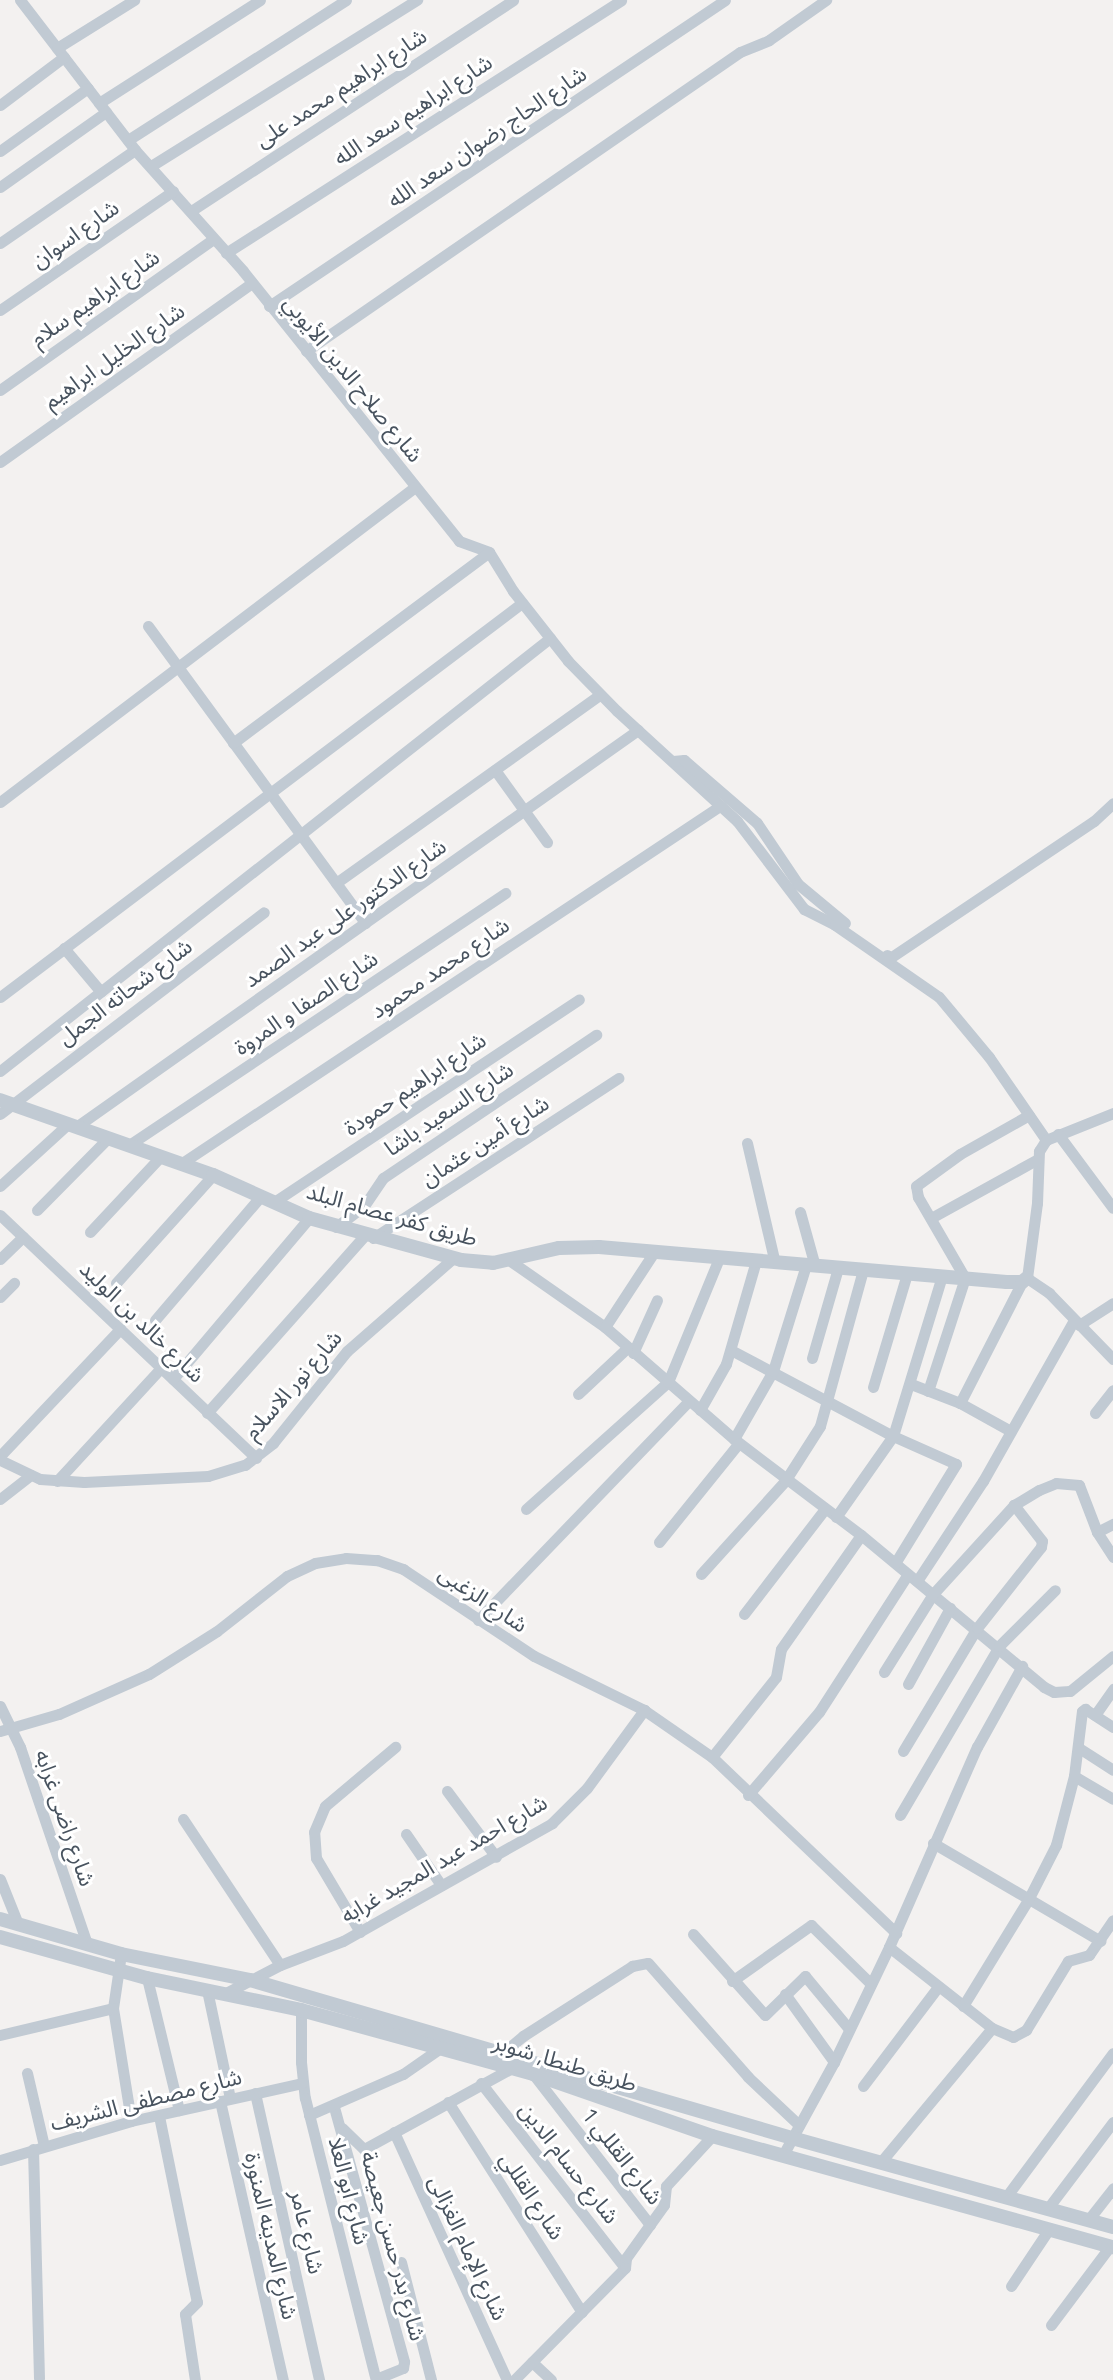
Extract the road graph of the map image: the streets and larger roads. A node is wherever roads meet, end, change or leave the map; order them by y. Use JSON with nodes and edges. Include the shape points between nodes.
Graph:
{"nodes":[{"id":1,"x":134,"y":0,"type":"edge"},
{"id":2,"x":260,"y":0,"type":"edge"},
{"id":3,"x":346,"y":0,"type":"edge"},
{"id":4,"x":417,"y":0,"type":"edge"},
{"id":5,"x":513,"y":0,"type":"edge"},
{"id":6,"x":621,"y":0,"type":"edge"},
{"id":7,"x":725,"y":0,"type":"edge"},
{"id":8,"x":826,"y":0,"type":"edge"},
{"id":9,"x":24,"y":1,"type":"edge"},
{"id":10,"x":60,"y":53,"type":"junction"},
{"id":11,"x":88,"y":88,"type":"junction"},
{"id":12,"x":0,"y":105,"type":"edge"},
{"id":13,"x":102,"y":107,"type":"junction"},
{"id":14,"x":131,"y":145,"type":"junction"},
{"id":15,"x":0,"y":151,"type":"edge"},
{"id":16,"x":151,"y":166,"type":"junction"},
{"id":17,"x":0,"y":187,"type":"edge"},
{"id":18,"x":173,"y":191,"type":"junction"},
{"id":19,"x":191,"y":211,"type":"junction"},
{"id":20,"x":213,"y":239,"type":"junction"},
{"id":21,"x":0,"y":243,"type":"edge"},
{"id":22,"x":226,"y":253,"type":"junction"},
{"id":23,"x":252,"y":283,"type":"junction"},
{"id":24,"x":269,"y":306,"type":"junction"},
{"id":25,"x":0,"y":310,"type":"edge"},
{"id":26,"x":306,"y":351,"type":"junction"},
{"id":27,"x":0,"y":390,"type":"edge"},
{"id":28,"x":0,"y":462,"type":"edge"},
{"id":29,"x":415,"y":487,"type":"junction"},
{"id":30,"x":489,"y":552,"type":"junction"},
{"id":31,"x":522,"y":603,"type":"junction"},
{"id":32,"x":148,"y":626,"type":"dead end"},
{"id":33,"x":550,"y":638,"type":"junction"},
{"id":34,"x":179,"y":668,"type":"junction"},
{"id":35,"x":600,"y":695,"type":"junction"},
{"id":36,"x":638,"y":730,"type":"junction"},
{"id":37,"x":233,"y":743,"type":"junction"},
{"id":38,"x":673,"y":761,"type":"junction"},
{"id":39,"x":495,"y":770,"type":"junction"},
{"id":40,"x":270,"y":793,"type":"junction"},
{"id":41,"x":0,"y":802,"type":"edge"},
{"id":42,"x":1113,"y":803,"type":"edge"},
{"id":43,"x":720,"y":806,"type":"junction"},
{"id":44,"x":524,"y":810,"type":"junction"},
{"id":45,"x":300,"y":835,"type":"junction"},
{"id":46,"x":547,"y":842,"type":"dead end"},
{"id":47,"x":336,"y":883,"type":"junction"},
{"id":48,"x":505,"y":893,"type":"dead end"},
{"id":49,"x":264,"y":912,"type":"dead end"},
{"id":50,"x":365,"y":923,"type":"junction"},
{"id":51,"x":64,"y":948,"type":"junction"},
{"id":52,"x":887,"y":960,"type":"junction"},
{"id":53,"x":101,"y":992,"type":"junction"},
{"id":54,"x":0,"y":997,"type":"edge"},
{"id":55,"x":579,"y":999,"type":"dead end"},
{"id":56,"x":596,"y":1035,"type":"dead end"},
{"id":57,"x":0,"y":1071,"type":"edge"},
{"id":58,"x":618,"y":1078,"type":"dead end"},
{"id":59,"x":3,"y":1106,"type":"edge"},
{"id":60,"x":1113,"y":1113,"type":"edge"},
{"id":61,"x":1029,"y":1115,"type":"junction"},
{"id":62,"x":72,"y":1126,"type":"junction"},
{"id":63,"x":1058,"y":1134,"type":"junction"},
{"id":64,"x":108,"y":1138,"type":"junction"},
{"id":65,"x":1046,"y":1140,"type":"junction"},
{"id":66,"x":747,"y":1143,"type":"dead end"},
{"id":67,"x":129,"y":1145,"type":"junction"},
{"id":68,"x":161,"y":1156,"type":"junction"},
{"id":69,"x":1036,"y":1160,"type":"junction"},
{"id":70,"x":182,"y":1163,"type":"junction"},
{"id":71,"x":213,"y":1175,"type":"junction"},
{"id":72,"x":0,"y":1186,"type":"edge"},
{"id":73,"x":268,"y":1199,"type":"junction"},
{"id":74,"x":1113,"y":1208,"type":"edge"},
{"id":75,"x":37,"y":1210,"type":"dead end"},
{"id":76,"x":800,"y":1212,"type":"dead end"},
{"id":77,"x":0,"y":1215,"type":"edge"},
{"id":78,"x":309,"y":1218,"type":"junction"},
{"id":79,"x":931,"y":1218,"type":"junction"},
{"id":80,"x":336,"y":1227,"type":"junction"},
{"id":81,"x":90,"y":1232,"type":"dead end"},
{"id":82,"x":369,"y":1236,"type":"junction"},
{"id":83,"x":23,"y":1237,"type":"junction"},
{"id":84,"x":654,"y":1252,"type":"junction"},
{"id":85,"x":719,"y":1258,"type":"junction"},
{"id":86,"x":0,"y":1259,"type":"edge"},
{"id":87,"x":452,"y":1259,"type":"junction"},
{"id":88,"x":509,"y":1260,"type":"junction"},
{"id":89,"x":756,"y":1261,"type":"junction"},
{"id":90,"x":775,"y":1263,"type":"junction"},
{"id":91,"x":810,"y":1266,"type":"junction"},
{"id":92,"x":838,"y":1268,"type":"junction"},
{"id":93,"x":863,"y":1270,"type":"junction"},
{"id":94,"x":907,"y":1274,"type":"junction"},
{"id":95,"x":942,"y":1276,"type":"junction"},
{"id":96,"x":965,"y":1278,"type":"junction"},
{"id":97,"x":1025,"y":1280,"type":"junction"},
{"id":98,"x":14,"y":1283,"type":"dead end"},
{"id":99,"x":116,"y":1283,"type":"dead end"},
{"id":100,"x":0,"y":1297,"type":"edge"},
{"id":101,"x":657,"y":1300,"type":"dead end"},
{"id":102,"x":1113,"y":1303,"type":"edge"},
{"id":103,"x":155,"y":1320,"type":"dead end"},
{"id":104,"x":1076,"y":1322,"type":"junction"},
{"id":105,"x":605,"y":1327,"type":"junction"},
{"id":106,"x":120,"y":1329,"type":"junction"},
{"id":107,"x":630,"y":1350,"type":"junction"},
{"id":108,"x":731,"y":1350,"type":"junction"},
{"id":109,"x":812,"y":1358,"type":"dead end"},
{"id":110,"x":1113,"y":1359,"type":"edge"},
{"id":111,"x":161,"y":1368,"type":"junction"},
{"id":112,"x":773,"y":1371,"type":"junction"},
{"id":113,"x":173,"y":1379,"type":"junction"},
{"id":114,"x":668,"y":1382,"type":"junction"},
{"id":115,"x":911,"y":1384,"type":"junction"},
{"id":116,"x":873,"y":1387,"type":"dead end"},
{"id":117,"x":1113,"y":1390,"type":"edge"},
{"id":118,"x":928,"y":1391,"type":"junction"},
{"id":119,"x":578,"y":1394,"type":"dead end"},
{"id":120,"x":689,"y":1401,"type":"junction"},
{"id":121,"x":828,"y":1402,"type":"junction"},
{"id":122,"x":960,"y":1403,"type":"junction"},
{"id":123,"x":700,"y":1410,"type":"junction"},
{"id":124,"x":207,"y":1413,"type":"junction"},
{"id":125,"x":1095,"y":1413,"type":"dead end"},
{"id":126,"x":1009,"y":1430,"type":"junction"},
{"id":127,"x":893,"y":1436,"type":"junction"},
{"id":128,"x":736,"y":1441,"type":"junction"},
{"id":129,"x":0,"y":1458,"type":"edge"},
{"id":130,"x":256,"y":1458,"type":"junction"},
{"id":131,"x":31,"y":1475,"type":"junction"},
{"id":132,"x":57,"y":1481,"type":"junction"},
{"id":133,"x":785,"y":1481,"type":"junction"},
{"id":134,"x":0,"y":1499,"type":"edge"},
{"id":135,"x":1014,"y":1505,"type":"junction"},
{"id":136,"x":526,"y":1509,"type":"dead end"},
{"id":137,"x":825,"y":1509,"type":"junction"},
{"id":138,"x":836,"y":1517,"type":"junction"},
{"id":139,"x":1113,"y":1524,"type":"edge"},
{"id":140,"x":1097,"y":1532,"type":"junction"},
{"id":141,"x":861,"y":1535,"type":"junction"},
{"id":142,"x":659,"y":1542,"type":"dead end"},
{"id":143,"x":1113,"y":1557,"type":"edge"},
{"id":144,"x":895,"y":1563,"type":"junction"},
{"id":145,"x":701,"y":1574,"type":"dead end"},
{"id":146,"x":912,"y":1577,"type":"junction"},
{"id":147,"x":1055,"y":1590,"type":"dead end"},
{"id":148,"x":933,"y":1594,"type":"junction"},
{"id":149,"x":950,"y":1608,"type":"junction"},
{"id":150,"x":744,"y":1614,"type":"dead end"},
{"id":151,"x":478,"y":1620,"type":"junction"},
{"id":152,"x":977,"y":1628,"type":"junction"},
{"id":153,"x":999,"y":1646,"type":"junction"},
{"id":154,"x":1113,"y":1656,"type":"edge"},
{"id":155,"x":1022,"y":1666,"type":"junction"},
{"id":156,"x":884,"y":1672,"type":"dead end"},
{"id":157,"x":908,"y":1684,"type":"dead end"},
{"id":158,"x":1113,"y":1689,"type":"edge"},
{"id":159,"x":0,"y":1706,"type":"edge"},
{"id":160,"x":644,"y":1710,"type":"junction"},
{"id":161,"x":1095,"y":1715,"type":"junction"},
{"id":162,"x":1113,"y":1727,"type":"edge"},
{"id":163,"x":6,"y":1729,"type":"edge"},
{"id":164,"x":395,"y":1747,"type":"dead end"},
{"id":165,"x":1079,"y":1748,"type":"junction"},
{"id":166,"x":903,"y":1751,"type":"dead end"},
{"id":167,"x":712,"y":1757,"type":"junction"},
{"id":168,"x":1113,"y":1770,"type":"edge"},
{"id":169,"x":1074,"y":1776,"type":"junction"},
{"id":170,"x":447,"y":1791,"type":"dead end"},
{"id":171,"x":748,"y":1795,"type":"junction"},
{"id":172,"x":1113,"y":1799,"type":"edge"},
{"id":173,"x":900,"y":1815,"type":"dead end"},
{"id":174,"x":183,"y":1819,"type":"dead end"},
{"id":175,"x":406,"y":1834,"type":"dead end"},
{"id":176,"x":933,"y":1843,"type":"junction"},
{"id":177,"x":496,"y":1857,"type":"junction"},
{"id":178,"x":0,"y":1879,"type":"edge"},
{"id":179,"x":441,"y":1885,"type":"junction"},
{"id":180,"x":1028,"y":1900,"type":"junction"},
{"id":181,"x":0,"y":1919,"type":"edge"},
{"id":182,"x":1113,"y":1920,"type":"edge"},
{"id":183,"x":18,"y":1924,"type":"junction"},
{"id":184,"x":360,"y":1932,"type":"junction"},
{"id":185,"x":896,"y":1933,"type":"junction"},
{"id":186,"x":693,"y":1934,"type":"dead end"},
{"id":187,"x":0,"y":1937,"type":"edge"},
{"id":188,"x":1101,"y":1941,"type":"junction"},
{"id":189,"x":87,"y":1944,"type":"junction"},
{"id":190,"x":889,"y":1947,"type":"junction"},
{"id":191,"x":121,"y":1954,"type":"junction"},
{"id":192,"x":280,"y":1965,"type":"junction"},
{"id":193,"x":117,"y":1969,"type":"junction"},
{"id":194,"x":147,"y":1978,"type":"junction"},
{"id":195,"x":250,"y":1980,"type":"junction"},
{"id":196,"x":732,"y":1981,"type":"junction"},
{"id":197,"x":871,"y":1984,"type":"junction"},
{"id":198,"x":938,"y":1987,"type":"junction"},
{"id":199,"x":207,"y":1990,"type":"junction"},
{"id":200,"x":224,"y":1994,"type":"junction"},
{"id":201,"x":785,"y":1994,"type":"junction"},
{"id":202,"x":963,"y":2006,"type":"junction"},
{"id":203,"x":113,"y":2008,"type":"junction"},
{"id":204,"x":301,"y":2010,"type":"junction"},
{"id":205,"x":992,"y":2028,"type":"junction"},
{"id":206,"x":849,"y":2029,"type":"junction"},
{"id":207,"x":0,"y":2035,"type":"edge"},
{"id":208,"x":439,"y":2049,"type":"junction"},
{"id":209,"x":1113,"y":2053,"type":"edge"},
{"id":210,"x":506,"y":2062,"type":"junction"},
{"id":211,"x":834,"y":2062,"type":"junction"},
{"id":212,"x":27,"y":2073,"type":"dead end"},
{"id":213,"x":533,"y":2074,"type":"junction"},
{"id":214,"x":302,"y":2083,"type":"junction"},
{"id":215,"x":481,"y":2083,"type":"junction"},
{"id":216,"x":863,"y":2086,"type":"dead end"},
{"id":217,"x":255,"y":2093,"type":"junction"},
{"id":218,"x":225,"y":2100,"type":"junction"},
{"id":219,"x":448,"y":2102,"type":"junction"},
{"id":220,"x":334,"y":2107,"type":"junction"},
{"id":221,"x":179,"y":2110,"type":"junction"},
{"id":222,"x":309,"y":2115,"type":"junction"},
{"id":223,"x":159,"y":2116,"type":"junction"},
{"id":224,"x":131,"y":2121,"type":"junction"},
{"id":225,"x":1113,"y":2122,"type":"edge"},
{"id":226,"x":340,"y":2125,"type":"junction"},
{"id":227,"x":394,"y":2132,"type":"junction"},
{"id":228,"x":796,"y":2132,"type":"junction"},
{"id":229,"x":712,"y":2136,"type":"junction"},
{"id":230,"x":38,"y":2148,"type":"junction"},
{"id":231,"x":783,"y":2155,"type":"junction"},
{"id":232,"x":0,"y":2160,"type":"edge"},
{"id":233,"x":880,"y":2163,"type":"junction"},
{"id":234,"x":1113,"y":2188,"type":"edge"},
{"id":235,"x":1006,"y":2197,"type":"junction"},
{"id":236,"x":1048,"y":2208,"type":"junction"},
{"id":237,"x":1089,"y":2219,"type":"junction"},
{"id":238,"x":650,"y":2225,"type":"junction"},
{"id":239,"x":1113,"y":2227,"type":"edge"},
{"id":240,"x":1049,"y":2229,"type":"junction"},
{"id":241,"x":1111,"y":2246,"type":"edge"},
{"id":242,"x":401,"y":2262,"type":"dead end"},
{"id":243,"x":625,"y":2268,"type":"junction"},
{"id":244,"x":1011,"y":2286,"type":"dead end"},
{"id":245,"x":582,"y":2312,"type":"junction"},
{"id":246,"x":1051,"y":2325,"type":"dead end"},
{"id":247,"x":532,"y":2362,"type":"junction"},
{"id":248,"x":39,"y":2378,"type":"dead end"},
{"id":249,"x":195,"y":2380,"type":"edge"},
{"id":250,"x":283,"y":2380,"type":"edge"},
{"id":251,"x":319,"y":2380,"type":"edge"},
{"id":252,"x":376,"y":2380,"type":"edge"},
{"id":253,"x":431,"y":2380,"type":"edge"},
{"id":254,"x":507,"y":2380,"type":"edge"},
{"id":255,"x":514,"y":2380,"type":"edge"},
{"id":256,"x":551,"y":2380,"type":"edge"}],
"edges":[{"from":1,"to":10,"type":"street"},
{"from":2,"to":13,"type":"street"},
{"from":3,"to":14,"type":"street"},
{"from":4,"to":16,"type":"street"},
{"from":5,"to":19,"type":"street","name":"شارع ابراهيم محمد على"},
{"from":6,"to":22,"type":"street","name":"شارع ابراهيم سعد الله"},
{"from":7,"to":24,"type":"street","name":"شارع الحاج رضوان سعد الله"},
{"from":8,"to":26,"type":"street","via":[[769,40],[740,52]]},
{"from":9,"to":10,"type":"street","name":"شارع صلاح الدين الأيوبي"},
{"from":10,"to":11,"type":"street","name":"شارع صلاح الدين الأيوبي"},
{"from":10,"to":12,"type":"street"},
{"from":11,"to":13,"type":"street","name":"شارع صلاح الدين الأيوبي"},
{"from":11,"to":15,"type":"street"},
{"from":13,"to":14,"type":"street","name":"شارع صلاح الدين الأيوبي"},
{"from":13,"to":17,"type":"street"},
{"from":14,"to":16,"type":"street","name":"شارع صلاح الدين الأيوبي"},
{"from":14,"to":21,"type":"street"},
{"from":16,"to":18,"type":"street","name":"شارع صلاح الدين الأيوبي"},
{"from":18,"to":19,"type":"street","name":"شارع صلاح الدين الأيوبي"},
{"from":18,"to":25,"type":"street","name":"شارع اسوان"},
{"from":19,"to":20,"type":"street","name":"شارع صلاح الدين الأيوبي"},
{"from":20,"to":22,"type":"street","name":"شارع صلاح الدين الأيوبي"},
{"from":20,"to":27,"type":"street","name":"شارع ابراهيم سلام"},
{"from":22,"to":23,"type":"street","name":"شارع صلاح الدين الأيوبي"},
{"from":23,"to":24,"type":"street","name":"شارع صلاح الدين الأيوبي"},
{"from":23,"to":28,"type":"street","name":"شارع الخليل ابراهيم"},
{"from":24,"to":26,"type":"street","name":"شارع صلاح الدين الأيوبي"},
{"from":26,"to":29,"type":"street","name":"شارع صلاح الدين الأيوبي"},
{"from":29,"to":30,"type":"street","name":"شارع صلاح الدين الأيوبي","via":[[459,541]]},
{"from":29,"to":34,"type":"street"},
{"from":30,"to":31,"type":"street"},
{"from":30,"to":37,"type":"street"},
{"from":31,"to":33,"type":"street"},
{"from":31,"to":40,"type":"street"},
{"from":32,"to":34,"type":"street"},
{"from":33,"to":35,"type":"street"},
{"from":33,"to":45,"type":"street"},
{"from":34,"to":37,"type":"street"},
{"from":34,"to":41,"type":"street"},
{"from":35,"to":36,"type":"street"},
{"from":35,"to":39,"type":"street"},
{"from":36,"to":38,"type":"street"},
{"from":36,"to":44,"type":"street","name":"شارع الدكتور على عبد الصمد"},
{"from":37,"to":40,"type":"street"},
{"from":38,"to":43,"type":"street"},
{"from":38,"to":52,"type":"street","via":[[684,760],[757,823],[806,892],[883,951]]},
{"from":39,"to":44,"type":"street"},
{"from":39,"to":47,"type":"street"},
{"from":40,"to":45,"type":"street"},
{"from":40,"to":51,"type":"street"},
{"from":42,"to":52,"type":"street"},
{"from":43,"to":52,"type":"street","via":[[804,909]]},
{"from":43,"to":70,"type":"street","name":"شارع محمد محمود"},
{"from":44,"to":46,"type":"street"},
{"from":44,"to":50,"type":"street","name":"شارع الدكتور على عبد الصمد"},
{"from":45,"to":47,"type":"street"},
{"from":45,"to":53,"type":"street"},
{"from":47,"to":50,"type":"street"},
{"from":48,"to":67,"type":"street","name":"شارع الصفا و المروة"},
{"from":49,"to":59,"type":"street","name":"شارع شحاته الجمل"},
{"from":50,"to":62,"type":"street","name":"شارع الدكتور على عبد الصمد"},
{"from":51,"to":53,"type":"street"},
{"from":51,"to":54,"type":"street"},
{"from":52,"to":61,"type":"street","via":[[939,997]]},
{"from":53,"to":57,"type":"street"},
{"from":55,"to":73,"type":"street","name":"شارع ابراهيم حمودة"},
{"from":56,"to":80,"type":"street","name":"شارع السعيد باشا","via":[[383,1178],[364,1206]]},
{"from":58,"to":82,"type":"street","name":"شارع أمين عثمان"},
{"from":59,"to":62,"type":"street","name":"طريق كفر عصام البلد"},
{"from":60,"to":63,"type":"street"},
{"from":61,"to":65,"type":"street"},
{"from":61,"to":79,"type":"street","via":[[918,1182],[915,1189]]},
{"from":62,"to":64,"type":"street","name":"طريق كفر عصام البلد"},
{"from":62,"to":72,"type":"street","name":"شارع الدكتور على عبد الصمد"},
{"from":63,"to":65,"type":"street"},
{"from":63,"to":74,"type":"street"},
{"from":64,"to":67,"type":"street","name":"طريق كفر عصام البلد"},
{"from":64,"to":75,"type":"street"},
{"from":65,"to":69,"type":"street"},
{"from":66,"to":90,"type":"street"},
{"from":67,"to":68,"type":"street","name":"طريق كفر عصام البلد"},
{"from":68,"to":70,"type":"street","name":"طريق كفر عصام البلد"},
{"from":68,"to":81,"type":"street"},
{"from":69,"to":79,"type":"street"},
{"from":69,"to":97,"type":"street","via":[[1037,1203]]},
{"from":70,"to":71,"type":"street","name":"طريق كفر عصام البلد"},
{"from":71,"to":73,"type":"street","name":"طريق كفر عصام البلد"},
{"from":71,"to":99,"type":"street"},
{"from":73,"to":78,"type":"street","name":"طريق كفر عصام البلد"},
{"from":73,"to":103,"type":"street","name":"شارع ابراهيم حمودة"},
{"from":76,"to":91,"type":"street"},
{"from":77,"to":83,"type":"street","name":"شارع خالد بن الوليد"},
{"from":78,"to":80,"type":"street","name":"طريق كفر عصام البلد"},
{"from":78,"to":113,"type":"street"},
{"from":79,"to":96,"type":"street"},
{"from":80,"to":82,"type":"street","name":"طريق كفر عصام البلد"},
{"from":82,"to":87,"type":"street","name":"طريق كفر عصام البلد"},
{"from":82,"to":124,"type":"street","name":"شارع أمين عثمان"},
{"from":83,"to":86,"type":"street"},
{"from":83,"to":106,"type":"street","name":"شارع خالد بن الوليد"},
{"from":84,"to":85,"type":"street","name":"طريق كفر عصام البلد"},
{"from":84,"to":88,"type":"street","name":"طريق كفر عصام البلد","via":[[579,1247]]},
{"from":84,"to":105,"type":"street"},
{"from":85,"to":89,"type":"street","name":"طريق كفر عصام البلد"},
{"from":85,"to":114,"type":"street"},
{"from":87,"to":88,"type":"street","name":"طريق كفر عصام البلد"},
{"from":87,"to":130,"type":"street","name":"شارع نور الاسلام","via":[[347,1351]]},
{"from":88,"to":105,"type":"street"},
{"from":89,"to":90,"type":"street","name":"طريق كفر عصام البلد"},
{"from":89,"to":108,"type":"street"},
{"from":90,"to":91,"type":"street","name":"طريق كفر عصام البلد"},
{"from":91,"to":92,"type":"street","name":"طريق كفر عصام البلد"},
{"from":91,"to":112,"type":"street"},
{"from":92,"to":93,"type":"street","name":"طريق كفر عصام البلد"},
{"from":92,"to":109,"type":"street"},
{"from":93,"to":94,"type":"street","name":"طريق كفر عصام البلد"},
{"from":93,"to":121,"type":"street"},
{"from":94,"to":95,"type":"street","name":"طريق كفر عصام البلد"},
{"from":94,"to":116,"type":"street"},
{"from":95,"to":96,"type":"street","name":"طريق كفر عصام البلد"},
{"from":95,"to":115,"type":"street"},
{"from":96,"to":97,"type":"street","name":"طريق كفر عصام البلد"},
{"from":96,"to":118,"type":"street"},
{"from":97,"to":104,"type":"street","via":[[1049,1293]]},
{"from":97,"to":122,"type":"street"},
{"from":98,"to":100,"type":"street"},
{"from":101,"to":107,"type":"street"},
{"from":102,"to":104,"type":"street"},
{"from":104,"to":110,"type":"street"},
{"from":104,"to":126,"type":"street"},
{"from":105,"to":107,"type":"street"},
{"from":106,"to":111,"type":"street","name":"شارع خالد بن الوليد"},
{"from":106,"to":129,"type":"street"},
{"from":107,"to":114,"type":"street"},
{"from":107,"to":119,"type":"street"},
{"from":108,"to":112,"type":"street"},
{"from":108,"to":123,"type":"street"},
{"from":111,"to":113,"type":"street","name":"شارع خالد بن الوليد"},
{"from":111,"to":132,"type":"street"},
{"from":112,"to":121,"type":"street"},
{"from":112,"to":128,"type":"street"},
{"from":113,"to":124,"type":"street","name":"شارع خالد بن الوليد"},
{"from":114,"to":120,"type":"street"},
{"from":114,"to":136,"type":"street"},
{"from":115,"to":118,"type":"street"},
{"from":115,"to":127,"type":"street"},
{"from":117,"to":125,"type":"street"},
{"from":118,"to":122,"type":"street"},
{"from":120,"to":123,"type":"street"},
{"from":120,"to":151,"type":"street"},
{"from":121,"to":127,"type":"street"},
{"from":121,"to":133,"type":"street","via":[[820,1426]]},
{"from":122,"to":126,"type":"street"},
{"from":123,"to":128,"type":"street"},
{"from":124,"to":130,"type":"street","name":"شارع خالد بن الوليد"},
{"from":126,"to":146,"type":"street","via":[[983,1481]]},
{"from":127,"to":138,"type":"street"},
{"from":127,"to":144,"type":"street","via":[[956,1464]]},
{"from":128,"to":133,"type":"street"},
{"from":128,"to":142,"type":"street"},
{"from":129,"to":131,"type":"street","name":"شارع نور الاسلام"},
{"from":130,"to":132,"type":"street","name":"شارع نور الاسلام","via":[[208,1476]]},
{"from":131,"to":132,"type":"street","name":"شارع نور الاسلام"},
{"from":131,"to":134,"type":"street"},
{"from":133,"to":137,"type":"street"},
{"from":133,"to":145,"type":"street"},
{"from":135,"to":140,"type":"street","via":[[1056,1483],[1072,1482],[1084,1494]]},
{"from":135,"to":148,"type":"street"},
{"from":135,"to":152,"type":"street","via":[[1042,1544]]},
{"from":137,"to":138,"type":"street"},
{"from":137,"to":150,"type":"street"},
{"from":138,"to":141,"type":"street"},
{"from":139,"to":140,"type":"street"},
{"from":140,"to":143,"type":"street"},
{"from":141,"to":144,"type":"street"},
{"from":141,"to":167,"type":"street","via":[[781,1649],[776,1677]]},
{"from":144,"to":146,"type":"street"},
{"from":146,"to":148,"type":"street"},
{"from":146,"to":171,"type":"street","via":[[819,1712]]},
{"from":147,"to":153,"type":"street"},
{"from":148,"to":149,"type":"street"},
{"from":148,"to":156,"type":"street"},
{"from":149,"to":152,"type":"street"},
{"from":149,"to":157,"type":"street"},
{"from":151,"to":160,"type":"street","name":"شارع الزغبى","via":[[534,1656]]},
{"from":151,"to":163,"type":"street","name":"شارع الزغبى","via":[[403,1569],[377,1560],[315,1563],[261,1593],[217,1631],[149,1674],[93,1700]]},
{"from":152,"to":153,"type":"street"},
{"from":152,"to":166,"type":"street"},
{"from":153,"to":155,"type":"street"},
{"from":153,"to":173,"type":"street"},
{"from":154,"to":155,"type":"street","via":[[1061,1693],[1044,1687]]},
{"from":155,"to":176,"type":"street"},
{"from":158,"to":161,"type":"street"},
{"from":159,"to":163,"type":"street","name":"شارع راضى غرابه"},
{"from":160,"to":167,"type":"street","name":"شارع الزغبى"},
{"from":160,"to":177,"type":"street","name":"شارع احمد عبد المجيد غرابه","via":[[567,1810]]},
{"from":161,"to":162,"type":"street"},
{"from":161,"to":165,"type":"street","via":[[1082,1711]]},
{"from":163,"to":189,"type":"street","name":"شارع راضى غرابه"},
{"from":164,"to":184,"type":"street","via":[[325,1806],[314,1832],[316,1858]]},
{"from":165,"to":168,"type":"street"},
{"from":165,"to":169,"type":"street"},
{"from":167,"to":171,"type":"street","name":"شارع الزغبى"},
{"from":169,"to":172,"type":"street"},
{"from":169,"to":180,"type":"street","via":[[1056,1845]]},
{"from":170,"to":177,"type":"street"},
{"from":171,"to":185,"type":"street","name":"شارع الزغبى"},
{"from":174,"to":192,"type":"street"},
{"from":175,"to":179,"type":"street"},
{"from":176,"to":180,"type":"street"},
{"from":176,"to":185,"type":"street"},
{"from":177,"to":179,"type":"street","name":"شارع احمد عبد المجيد غرابه"},
{"from":178,"to":183,"type":"street"},
{"from":179,"to":184,"type":"street","name":"شارع احمد عبد المجيد غرابه"},
{"from":180,"to":188,"type":"street"},
{"from":180,"to":202,"type":"street"},
{"from":181,"to":183,"type":"street","name":"طريق طنطا, شوبر"},
{"from":182,"to":188,"type":"street"},
{"from":183,"to":189,"type":"street","name":"طريق طنطا, شوبر"},
{"from":184,"to":192,"type":"street","name":"شارع احمد عبد المجيد غرابه"},
{"from":185,"to":190,"type":"street"},
{"from":186,"to":196,"type":"street"},
{"from":187,"to":193,"type":"street","name":"طريق طنطا, شوبر"},
{"from":188,"to":205,"type":"street","via":[[1087,1956],[1068,1961],[1022,2034],[1007,2036]]},
{"from":189,"to":191,"type":"street","name":"طريق طنطا, شوبر"},
{"from":190,"to":197,"type":"street"},
{"from":190,"to":198,"type":"street"},
{"from":191,"to":193,"type":"street"},
{"from":191,"to":195,"type":"street","name":"طريق طنطا, شوبر"},
{"from":192,"to":195,"type":"street","name":"شارع احمد عبد المجيد غرابه"},
{"from":193,"to":194,"type":"street","name":"طريق طنطا, شوبر"},
{"from":193,"to":203,"type":"street"},
{"from":194,"to":199,"type":"street","name":"طريق طنطا, شوبر"},
{"from":194,"to":221,"type":"street"},
{"from":195,"to":200,"type":"street","name":"شارع احمد عبد المجيد غرابه"},
{"from":195,"to":210,"type":"street","name":"طريق طنطا, شوبر"},
{"from":196,"to":197,"type":"street","via":[[812,1925]]},
{"from":196,"to":201,"type":"street","via":[[765,2015]]},
{"from":197,"to":206,"type":"street"},
{"from":198,"to":202,"type":"street"},
{"from":198,"to":216,"type":"street"},
{"from":199,"to":200,"type":"street","name":"طريق طنطا, شوبر"},
{"from":199,"to":218,"type":"street","name":"شارع المدينه المنورة"},
{"from":200,"to":204,"type":"street","name":"طريق طنطا, شوبر"},
{"from":201,"to":206,"type":"street","via":[[805,1976]]},
{"from":201,"to":211,"type":"street"},
{"from":202,"to":205,"type":"street"},
{"from":203,"to":207,"type":"street"},
{"from":203,"to":224,"type":"street"},
{"from":204,"to":208,"type":"street","name":"طريق طنطا, شوبر"},
{"from":204,"to":214,"type":"street","name":"شارع ابو العلا"},
{"from":205,"to":233,"type":"street"},
{"from":206,"to":211,"type":"street"},
{"from":208,"to":210,"type":"street","name":"طريق طنطا, شوبر"},
{"from":208,"to":220,"type":"street","via":[[403,2074]]},
{"from":209,"to":235,"type":"street"},
{"from":210,"to":213,"type":"street","name":"طريق طنطا, شوبر"},
{"from":210,"to":215,"type":"street"},
{"from":210,"to":228,"type":"street","name":"طريق طنطا, شوبر"},
{"from":210,"to":228,"type":"street","via":[[517,2040],[632,1966],[648,1963]]},
{"from":211,"to":228,"type":"street"},
{"from":212,"to":230,"type":"street"},
{"from":213,"to":229,"type":"street","name":"طريق طنطا, شوبر"},
{"from":213,"to":238,"type":"street","name":"شارع القللي 1"},
{"from":214,"to":217,"type":"street","name":"شارع مصطفى الشريف"},
{"from":214,"to":222,"type":"street","name":"شارع ابو العلا"},
{"from":215,"to":219,"type":"street"},
{"from":215,"to":243,"type":"street","name":"شارع حسام الدين"},
{"from":217,"to":218,"type":"street","name":"شارع مصطفى الشريف"},
{"from":217,"to":251,"type":"street","name":"شارع عامر"},
{"from":218,"to":221,"type":"street","name":"شارع مصطفى الشريف"},
{"from":218,"to":250,"type":"street","name":"شارع المدينه المنورة"},
{"from":219,"to":227,"type":"street"},
{"from":219,"to":245,"type":"street","name":"شارع القللي"},
{"from":220,"to":222,"type":"street"},
{"from":220,"to":226,"type":"street","name":"شارع بدر حسن جعيصة"},
{"from":221,"to":223,"type":"street","name":"شارع مصطفى الشريف"},
{"from":222,"to":252,"type":"street","name":"شارع ابو العلا"},
{"from":223,"to":224,"type":"street","name":"شارع مصطفى الشريف"},
{"from":223,"to":249,"type":"street","via":[[197,2302],[185,2314]]},
{"from":224,"to":230,"type":"street","name":"شارع مصطفى الشريف"},
{"from":225,"to":236,"type":"street"},
{"from":226,"to":227,"type":"street","via":[[362,2149]]},
{"from":226,"to":252,"type":"street","name":"شارع بدر حسن جعيصة","via":[[404,2362],[403,2368]]},
{"from":227,"to":254,"type":"street","name":"شارع الإمام الغزالى"},
{"from":228,"to":231,"type":"street"},
{"from":228,"to":233,"type":"street","name":"طريق طنطا, شوبر"},
{"from":229,"to":231,"type":"street","name":"طريق طنطا, شوبر"},
{"from":229,"to":238,"type":"street","via":[[666,2186],[664,2205]]},
{"from":230,"to":232,"type":"street","name":"شارع مصطفى الشريف"},
{"from":230,"to":248,"type":"street"},
{"from":231,"to":240,"type":"street","name":"طريق طنطا, شوبر"},
{"from":233,"to":235,"type":"street","name":"طريق طنطا, شوبر"},
{"from":234,"to":237,"type":"street"},
{"from":235,"to":236,"type":"street","name":"طريق طنطا, شوبر"},
{"from":236,"to":237,"type":"street","name":"طريق طنطا, شوبر"},
{"from":237,"to":239,"type":"street","name":"طريق طنطا, شوبر"},
{"from":238,"to":243,"type":"street","via":[[626,2258]]},
{"from":240,"to":241,"type":"street","name":"طريق طنطا, شوبر"},
{"from":240,"to":244,"type":"street"},
{"from":241,"to":246,"type":"street"},
{"from":242,"to":253,"type":"street"},
{"from":243,"to":245,"type":"street"},
{"from":245,"to":247,"type":"street"},
{"from":247,"to":255,"type":"street"},
{"from":247,"to":256,"type":"street"}]}
